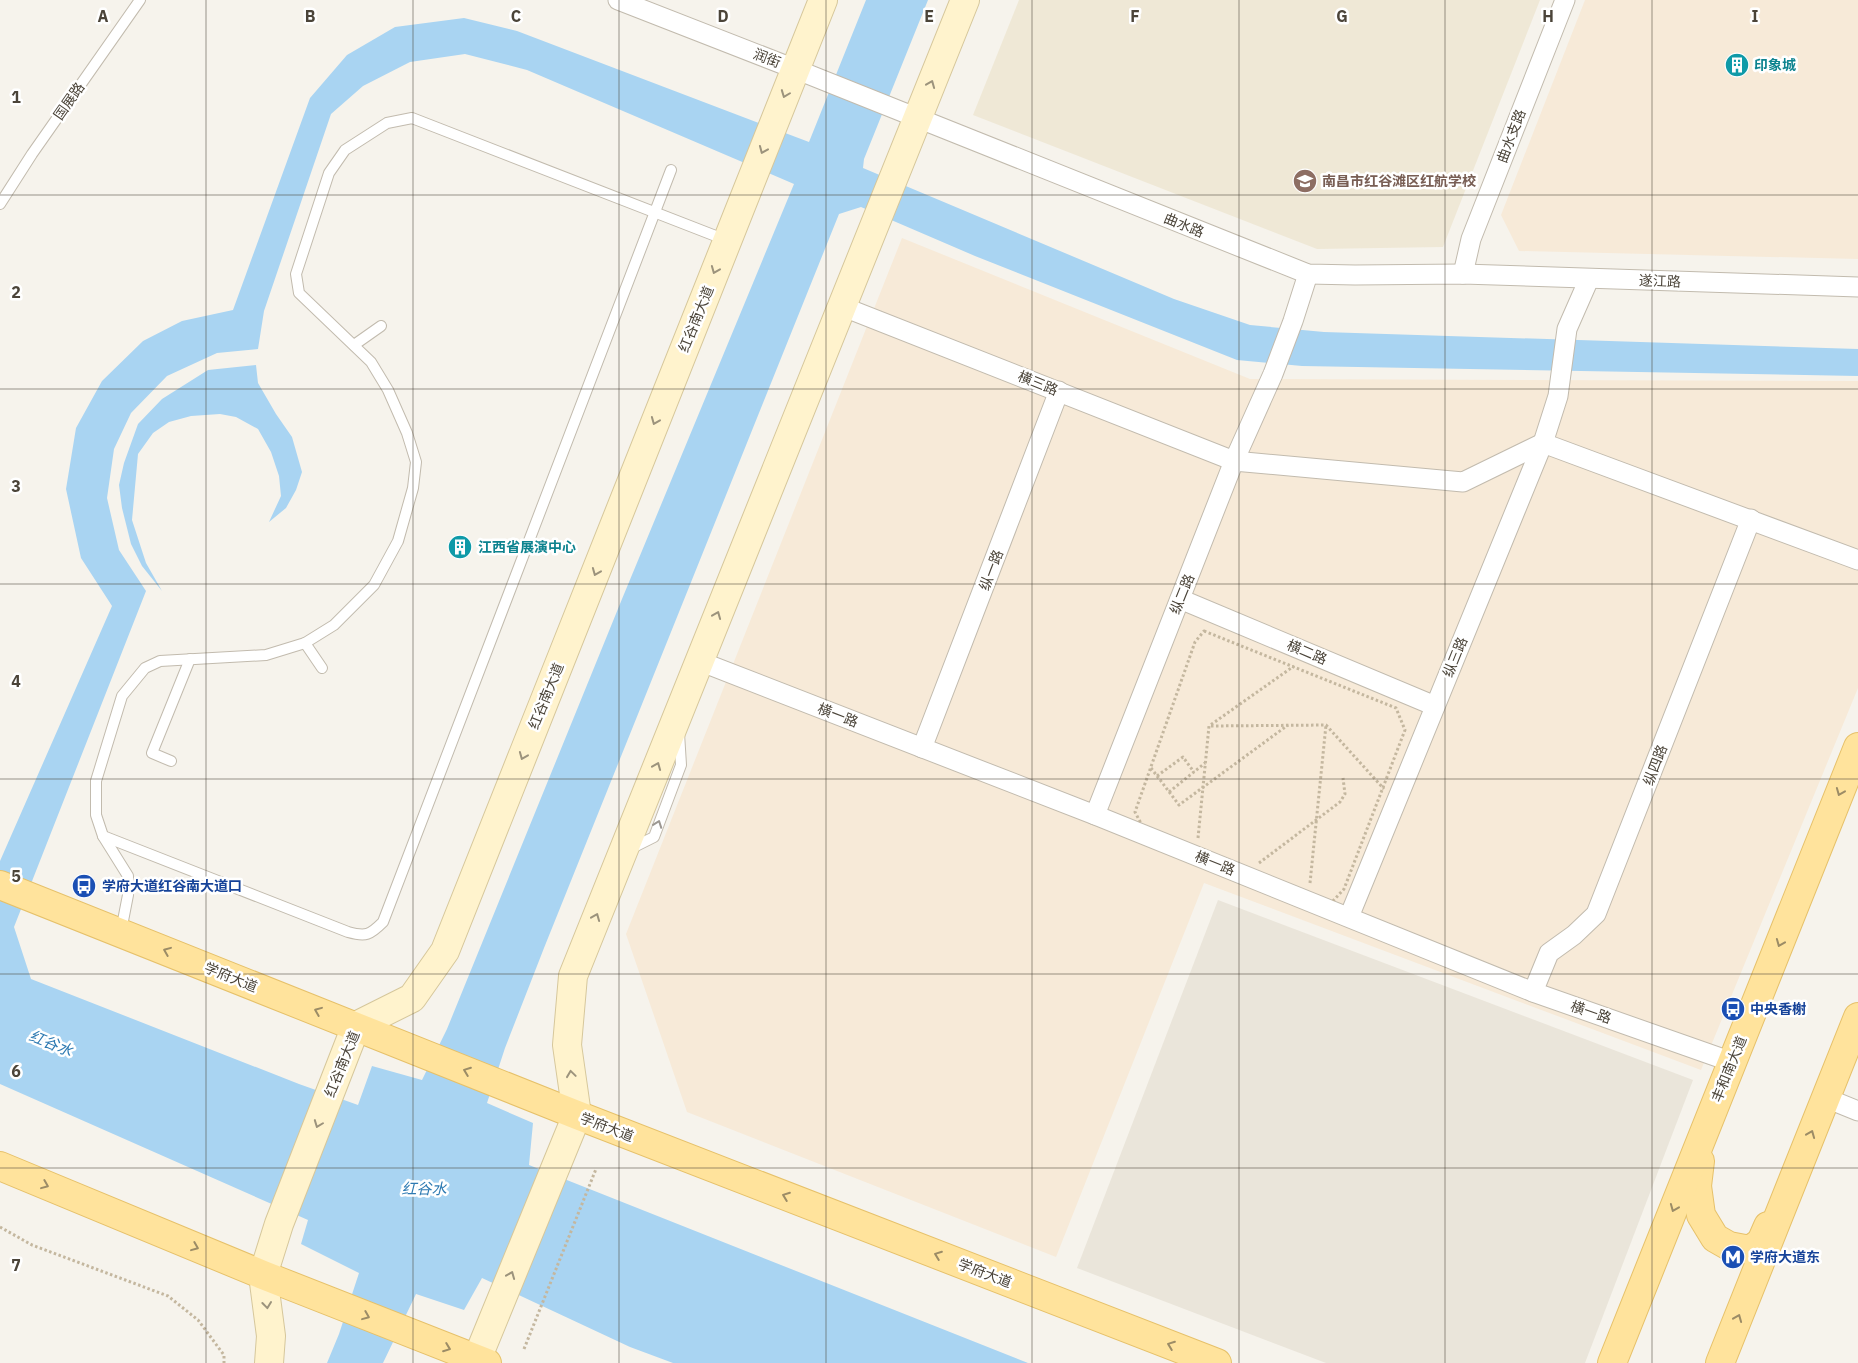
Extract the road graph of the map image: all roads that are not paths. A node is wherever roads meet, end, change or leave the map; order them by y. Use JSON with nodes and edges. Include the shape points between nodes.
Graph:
{"nodes":[{"id":1,"x":140,"y":0,"type":"edge"},
{"id":2,"x":618,"y":0,"type":"edge"},
{"id":3,"x":823,"y":0,"type":"edge"},
{"id":4,"x":965,"y":0,"type":"edge"},
{"id":5,"x":1565,"y":0,"type":"edge"},
{"id":6,"x":796,"y":69,"type":"junction"},
{"id":7,"x":915,"y":118,"type":"junction"},
{"id":8,"x":672,"y":170,"type":"dead end"},
{"id":9,"x":0,"y":204,"type":"edge"},
{"id":10,"x":655,"y":212,"type":"junction"},
{"id":11,"x":727,"y":240,"type":"junction"},
{"id":12,"x":1308,"y":274,"type":"junction"},
{"id":13,"x":1463,"y":274,"type":"junction"},
{"id":14,"x":1588,"y":278,"type":"junction"},
{"id":15,"x":1858,"y":287,"type":"edge"},
{"id":16,"x":841,"y":306,"type":"junction"},
{"id":17,"x":381,"y":326,"type":"dead end"},
{"id":18,"x":354,"y":346,"type":"junction"},
{"id":19,"x":1059,"y":392,"type":"junction"},
{"id":20,"x":1543,"y":443,"type":"junction"},
{"id":21,"x":1234,"y":461,"type":"junction"},
{"id":22,"x":1751,"y":519,"type":"junction"},
{"id":23,"x":1858,"y":560,"type":"edge"},
{"id":24,"x":1180,"y":599,"type":"junction"},
{"id":25,"x":305,"y":643,"type":"junction"},
{"id":26,"x":190,"y":659,"type":"junction"},
{"id":27,"x":699,"y":661,"type":"junction"},
{"id":28,"x":322,"y":668,"type":"dead end"},
{"id":29,"x":1435,"y":706,"type":"junction"},
{"id":30,"x":1858,"y":747,"type":"edge"},
{"id":31,"x":922,"y":748,"type":"junction"},
{"id":32,"x":171,"y":761,"type":"dead end"},
{"id":33,"x":1095,"y":815,"type":"junction"},
{"id":34,"x":102,"y":836,"type":"junction"},
{"id":35,"x":0,"y":885,"type":"edge"},
{"id":36,"x":1349,"y":917,"type":"junction"},
{"id":37,"x":120,"y":932,"type":"junction"},
{"id":38,"x":1533,"y":992,"type":"junction"},
{"id":39,"x":1858,"y":1017,"type":"edge"},
{"id":40,"x":356,"y":1026,"type":"junction"},
{"id":41,"x":1732,"y":1062,"type":"junction"},
{"id":42,"x":1826,"y":1098,"type":"junction"},
{"id":43,"x":1858,"y":1111,"type":"edge"},
{"id":44,"x":577,"y":1115,"type":"junction"},
{"id":45,"x":1704,"y":1132,"type":"junction"},
{"id":46,"x":0,"y":1166,"type":"edge"},
{"id":47,"x":1797,"y":1170,"type":"junction"},
{"id":48,"x":263,"y":1275,"type":"junction"},
{"id":49,"x":479,"y":1362,"type":"edge"},
{"id":50,"x":269,"y":1363,"type":"edge"},
{"id":51,"x":1217,"y":1363,"type":"edge"},
{"id":52,"x":1612,"y":1363,"type":"edge"},
{"id":53,"x":1720,"y":1363,"type":"edge"}],
"edges":[{"from":1,"to":9,"type":"lane","name":"国展路"},
{"from":2,"to":6,"type":"street","name":"润街"},
{"from":3,"to":6,"type":"main road","name":"红谷南大道"},
{"from":7,"to":4,"type":"main road","one_way":true},
{"from":5,"to":13,"type":"street","name":"曲水支路","via":[[1471,239]]},
{"from":6,"to":7,"type":"street","name":"润街"},
{"from":6,"to":11,"type":"main road","name":"红谷南大道","one_way":true},
{"from":7,"to":12,"type":"street","name":"曲水路"},
{"from":7,"to":16,"type":"main road"},
{"from":8,"to":10,"type":"lane"},
{"from":10,"to":11,"type":"lane"},
{"from":10,"to":18,"type":"lane","via":[[412,118],[388,123],[345,150],[329,173],[296,274],[299,293]]},
{"from":10,"to":34,"type":"lane","via":[[383,922],[372,933],[361,936]]},
{"from":11,"to":40,"type":"main road","name":"红谷南大道","one_way":true,"via":[[445,951],[412,998]]},
{"from":12,"to":13,"type":"street","name":"曲水路"},
{"from":12,"to":21,"type":"street","name":"纵二路","via":[[1273,374]]},
{"from":13,"to":14,"type":"street","name":"遂江路"},
{"from":14,"to":15,"type":"street","name":"遂江路"},
{"from":14,"to":20,"type":"street","name":"纵三路","via":[[1568,329],[1558,396]]},
{"from":16,"to":19,"type":"street","name":"横三路"},
{"from":27,"to":16,"type":"main road","one_way":true},
{"from":17,"to":18,"type":"lane"},
{"from":18,"to":25,"type":"lane","via":[[371,362],[407,433],[416,462],[413,488],[398,541],[374,585],[334,625]]},
{"from":19,"to":21,"type":"street","name":"横三路"},
{"from":19,"to":31,"type":"street","name":"纵一路"},
{"from":20,"to":21,"type":"street","name":"横三路","via":[[1463,482]]},
{"from":20,"to":22,"type":"street"},
{"from":20,"to":29,"type":"street","name":"纵三路"},
{"from":21,"to":24,"type":"street","name":"纵二路"},
{"from":22,"to":23,"type":"street"},
{"from":22,"to":38,"type":"street","name":"纵四路","via":[[1596,914],[1549,953]]},
{"from":24,"to":29,"type":"street","name":"横二路"},
{"from":24,"to":33,"type":"street","name":"纵二路"},
{"from":25,"to":26,"type":"lane","via":[[266,655]]},
{"from":25,"to":28,"type":"lane"},
{"from":26,"to":32,"type":"lane","via":[[152,753]]},
{"from":26,"to":34,"type":"lane","via":[[160,661],[145,668],[122,696],[96,781],[96,814]]},
{"from":27,"to":31,"type":"street","name":"横一路"},
{"from":44,"to":27,"type":"main road","one_way":true,"via":[[567,1045],[573,976]]},
{"from":29,"to":36,"type":"street","name":"纵三路"},
{"from":30,"to":41,"type":"main road","name":"丰和南大道","one_way":true},
{"from":31,"to":33,"type":"street","name":"横一路"},
{"from":33,"to":36,"type":"street","name":"横一路"},
{"from":34,"to":37,"type":"lane","via":[[128,876],[128,895]]},
{"from":35,"to":37,"type":"main road","name":"学府大道"},
{"from":36,"to":38,"type":"street","name":"横一路"},
{"from":40,"to":37,"type":"main road","name":"学府大道","one_way":true},
{"from":38,"to":41,"type":"street","name":"横一路"},
{"from":39,"to":42,"type":"main road"},
{"from":44,"to":40,"type":"main road","name":"学府大道","one_way":true},
{"from":40,"to":48,"type":"main road","name":"红谷南大道","one_way":true,"via":[[279,1224]]},
{"from":41,"to":45,"type":"main road","name":"丰和南大道"},
{"from":42,"to":43,"type":"street"},
{"from":47,"to":42,"type":"main road","one_way":true},
{"from":49,"to":44,"type":"main road","one_way":true,"via":[[492,1320]]},
{"from":51,"to":44,"type":"main road","name":"学府大道","one_way":true},
{"from":45,"to":47,"type":"main road","via":[[1697,1186],[1701,1215],[1715,1238],[1729,1246],[1750,1250],[1760,1242]]},
{"from":45,"to":52,"type":"main road","name":"丰和南大道","one_way":true},
{"from":46,"to":48,"type":"main road","one_way":true},
{"from":53,"to":47,"type":"main road","one_way":true},
{"from":48,"to":49,"type":"main road","one_way":true},
{"from":48,"to":50,"type":"main road","name":"红谷南大道","one_way":true,"via":[[271,1336]]}]}
